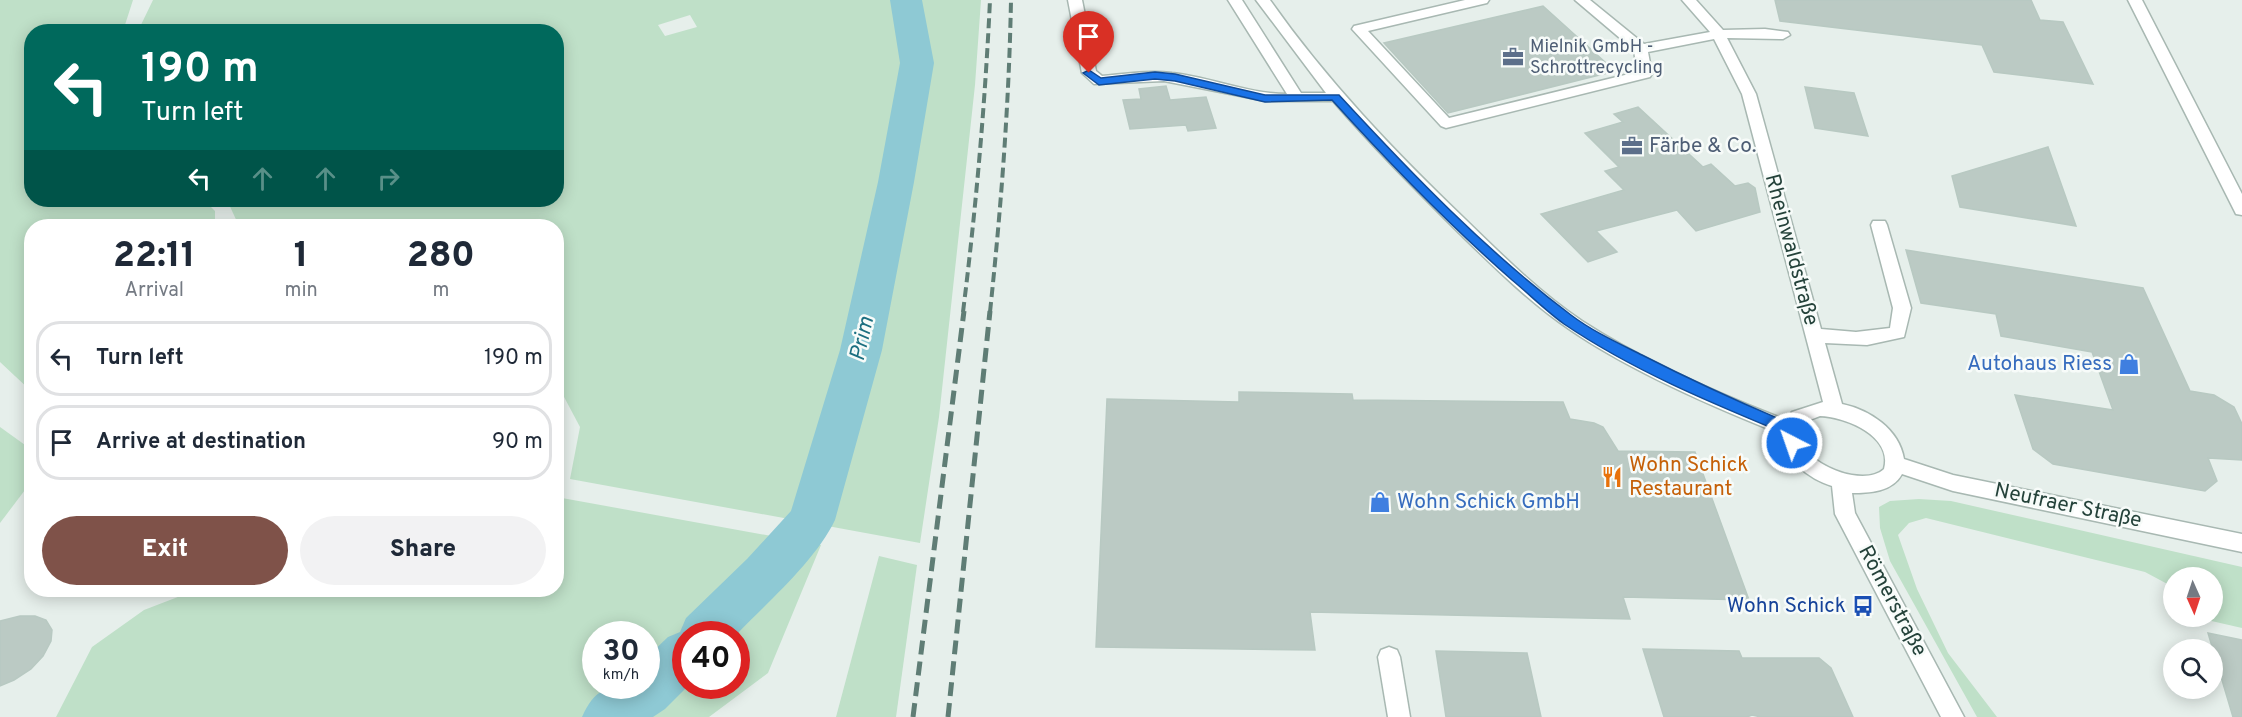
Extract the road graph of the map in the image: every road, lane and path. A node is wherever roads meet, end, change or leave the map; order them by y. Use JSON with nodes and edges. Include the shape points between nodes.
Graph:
{"nodes":[{"id":1,"x":1075,"y":0,"type":"edge"},
{"id":2,"x":1235,"y":0,"type":"edge"},
{"id":3,"x":1263,"y":0,"type":"edge"},
{"id":4,"x":1482,"y":0,"type":"edge"},
{"id":5,"x":1582,"y":0,"type":"edge"},
{"id":6,"x":1689,"y":0,"type":"edge"},
{"id":7,"x":2135,"y":0,"type":"edge"},
{"id":8,"x":1718,"y":33,"type":"junction"},
{"id":9,"x":1783,"y":34,"type":"dead end"},
{"id":10,"x":1641,"y":48,"type":"junction"},
{"id":11,"x":1335,"y":97,"type":"junction"},
{"id":12,"x":1297,"y":98,"type":"junction"},
{"id":13,"x":2242,"y":210,"type":"edge"},
{"id":14,"x":1879,"y":225,"type":"dead end"},
{"id":15,"x":1814,"y":335,"type":"junction"},
{"id":16,"x":1834,"y":409,"type":"junction"},
{"id":17,"x":1791,"y":430,"type":"junction"},
{"id":18,"x":1895,"y":464,"type":"junction"},
{"id":19,"x":1840,"y":483,"type":"junction"},
{"id":20,"x":2242,"y":543,"type":"edge"},
{"id":21,"x":1389,"y":657,"type":"dead end"},
{"id":22,"x":1399,"y":717,"type":"edge"},
{"id":23,"x":1953,"y":717,"type":"edge"}],
"edges":[{"from":1,"to":12,"type":"street","via":[[1089,73],[1099,81],[1155,76],[1265,99]]},
{"from":2,"to":12,"type":"street"},
{"from":3,"to":11,"type":"street"},
{"from":4,"to":10,"type":"street","via":[[1359,29],[1446,123],[1645,74]]},
{"from":5,"to":10,"type":"street"},
{"from":6,"to":8,"type":"street","name":"Rheinwaldstraße"},
{"from":7,"to":13,"type":"street"},
{"from":8,"to":9,"type":"street"},
{"from":8,"to":10,"type":"street"},
{"from":8,"to":15,"type":"street","name":"Rheinwaldstraße","via":[[1749,94]]},
{"from":11,"to":12,"type":"street"},
{"from":11,"to":17,"type":"street","via":[[1398,165],[1566,319],[1706,394]]},
{"from":14,"to":15,"type":"street","via":[[1902,308],[1898,332],[1858,340]]},
{"from":15,"to":16,"type":"street","name":"Rheinwaldstraße"},
{"from":16,"to":17,"type":"street","via":[[1806,411],[1796,418]]},
{"from":16,"to":18,"type":"street","via":[[1876,428],[1892,448]]},
{"from":17,"to":19,"type":"street","via":[[1792,443],[1802,459]]},
{"from":18,"to":19,"type":"street","via":[[1881,482],[1863,486]]},
{"from":18,"to":20,"type":"street","name":"Neufraer Straße","via":[[1953,483]]},
{"from":19,"to":23,"type":"street","name":"Römerstraße","via":[[1845,514]]},
{"from":21,"to":22,"type":"street"}]}
